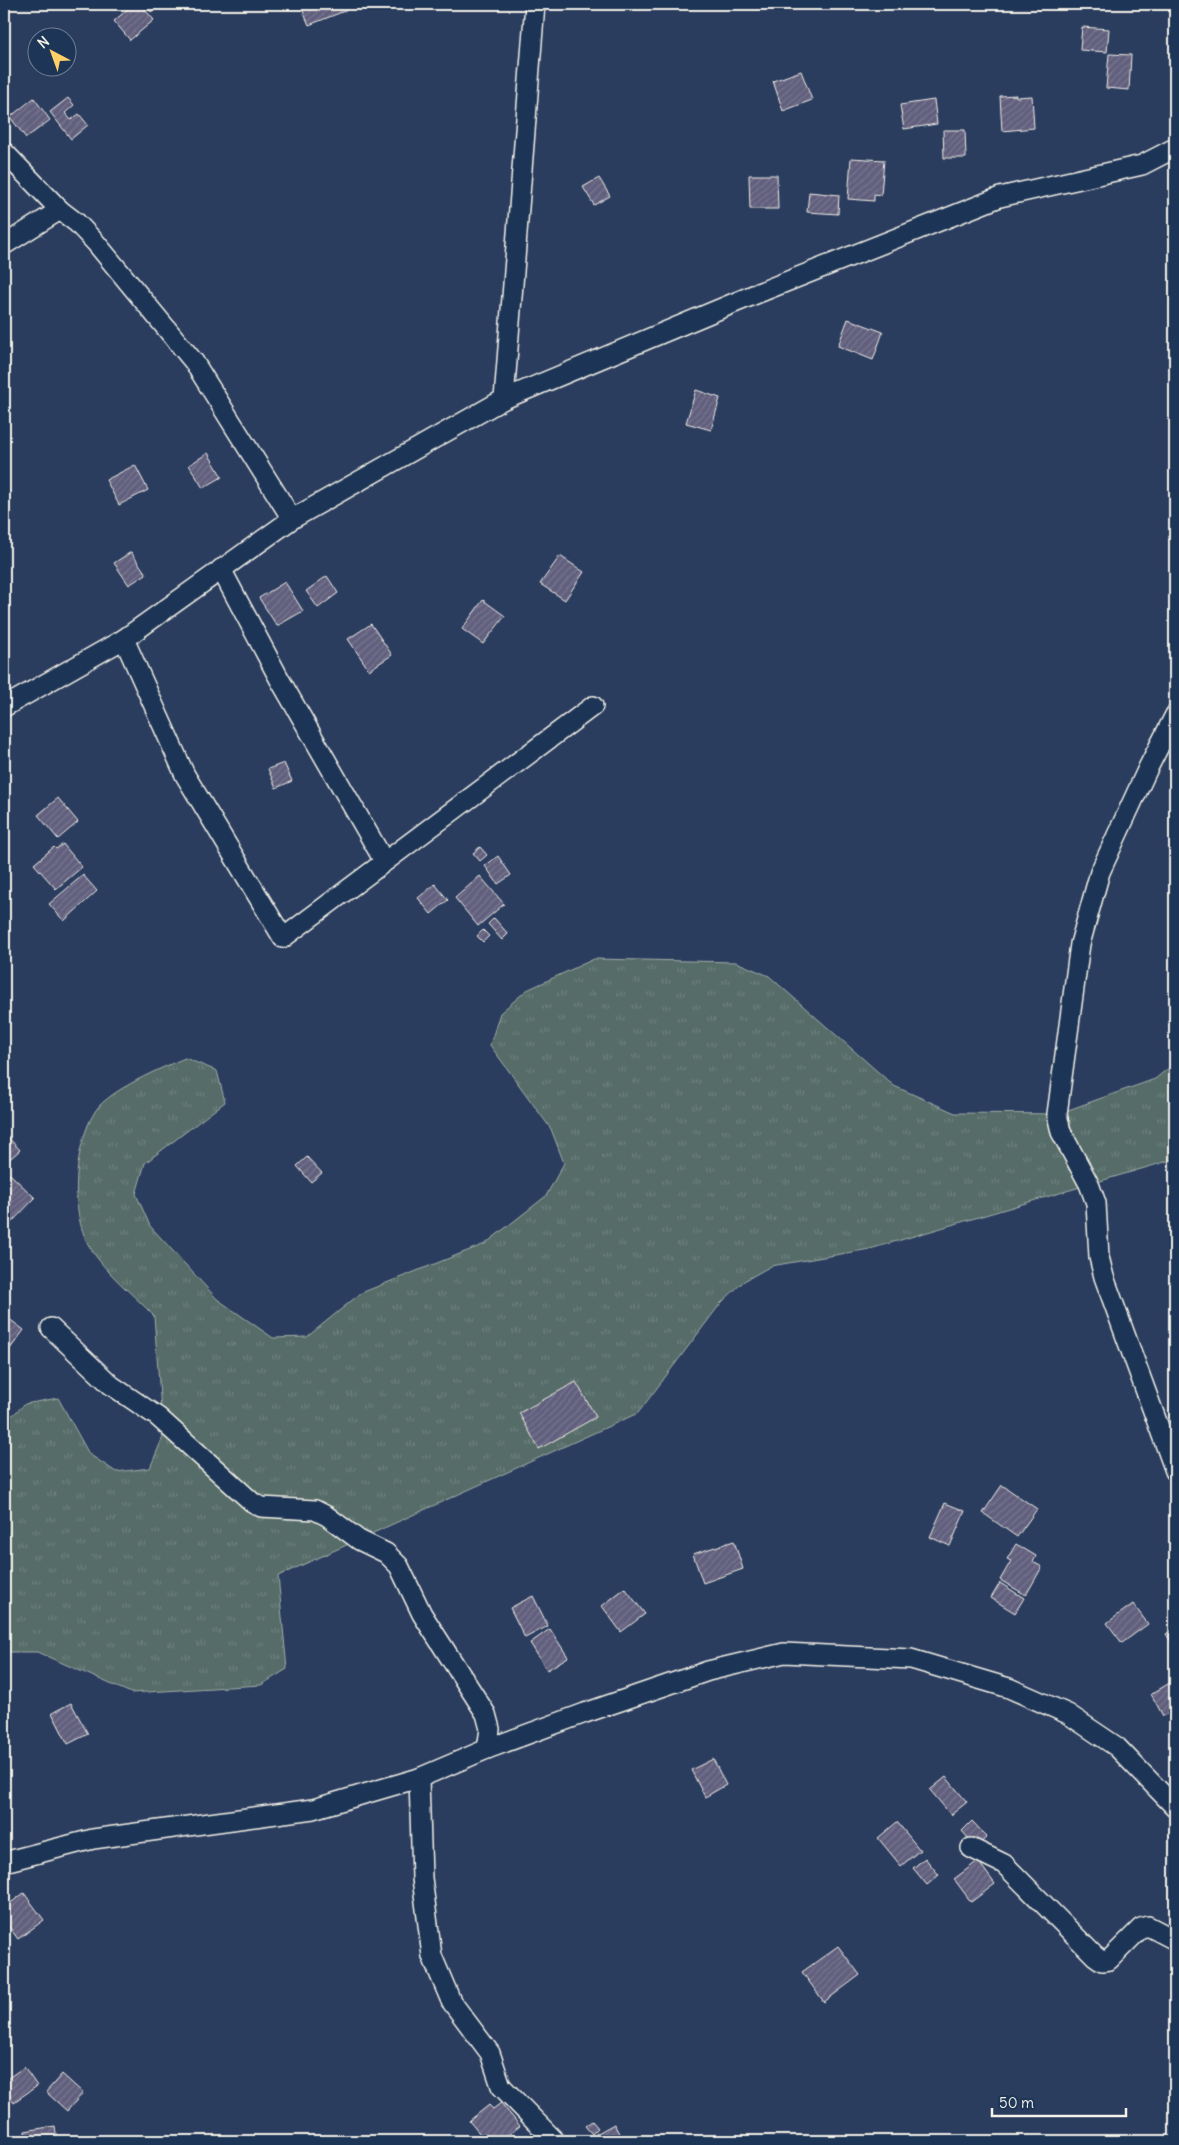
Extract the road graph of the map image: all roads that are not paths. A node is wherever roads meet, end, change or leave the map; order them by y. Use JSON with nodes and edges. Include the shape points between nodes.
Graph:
{"nodes":[{"id":1,"x":535,"y":4,"type":"edge"},
{"id":2,"x":1175,"y":148,"type":"edge"},
{"id":3,"x":4,"y":152,"type":"edge"},
{"id":4,"x":60,"y":210,"type":"junction"},
{"id":5,"x":4,"y":245,"type":"edge"},
{"id":6,"x":504,"y":398,"type":"junction"},
{"id":7,"x":292,"y":519,"type":"junction"},
{"id":8,"x":221,"y":569,"type":"junction"},
{"id":9,"x":124,"y":638,"type":"junction"},
{"id":10,"x":593,"y":706,"type":"dead end"},
{"id":11,"x":4,"y":707,"type":"edge"},
{"id":12,"x":1175,"y":715,"type":"edge"},
{"id":13,"x":384,"y":861,"type":"junction"},
{"id":14,"x":51,"y":1328,"type":"dead end"},
{"id":15,"x":1175,"y":1471,"type":"edge"},
{"id":16,"x":487,"y":1749,"type":"junction"},
{"id":17,"x":419,"y":1778,"type":"junction"},
{"id":18,"x":1175,"y":1807,"type":"edge"},
{"id":19,"x":971,"y":1848,"type":"dead end"},
{"id":20,"x":4,"y":1862,"type":"edge"},
{"id":21,"x":1175,"y":1940,"type":"edge"},
{"id":22,"x":555,"y":2141,"type":"edge"}],
"edges":[{"from":1,"to":6,"type":"street"},
{"from":2,"to":6,"type":"street","via":[[1142,165],[1000,197]]},
{"from":3,"to":4,"type":"street"},
{"from":4,"to":5,"type":"street"},
{"from":4,"to":7,"type":"street","via":[[96,243],[194,362]]},
{"from":6,"to":7,"type":"street"},
{"from":7,"to":8,"type":"street"},
{"from":8,"to":9,"type":"street"},
{"from":8,"to":13,"type":"street","via":[[280,680]]},
{"from":9,"to":11,"type":"street"},
{"from":9,"to":13,"type":"street","via":[[185,775],[283,938]]},
{"from":10,"to":13,"type":"street"},
{"from":12,"to":15,"type":"street","via":[[1100,872],[1080,944],[1057,1114],[1061,1132],[1096,1203],[1099,1257],[1104,1277]]},
{"from":14,"to":16,"type":"street","via":[[111,1385],[158,1417],[252,1502],[261,1508],[315,1510],[359,1540],[386,1552],[399,1566],[422,1614],[486,1714],[490,1729]]},
{"from":16,"to":17,"type":"street"},
{"from":16,"to":18,"type":"street","via":[[708,1671],[784,1653],[911,1659],[1009,1688],[1068,1714],[1117,1748]]},
{"from":17,"to":20,"type":"street","via":[[313,1810],[92,1839]]},
{"from":17,"to":22,"type":"street","via":[[422,1878],[432,1956],[450,2001],[490,2053],[501,2086]]},
{"from":19,"to":21,"type":"street","via":[[1004,1864],[1102,1960],[1109,1960],[1141,1928],[1148,1926]]}]}
